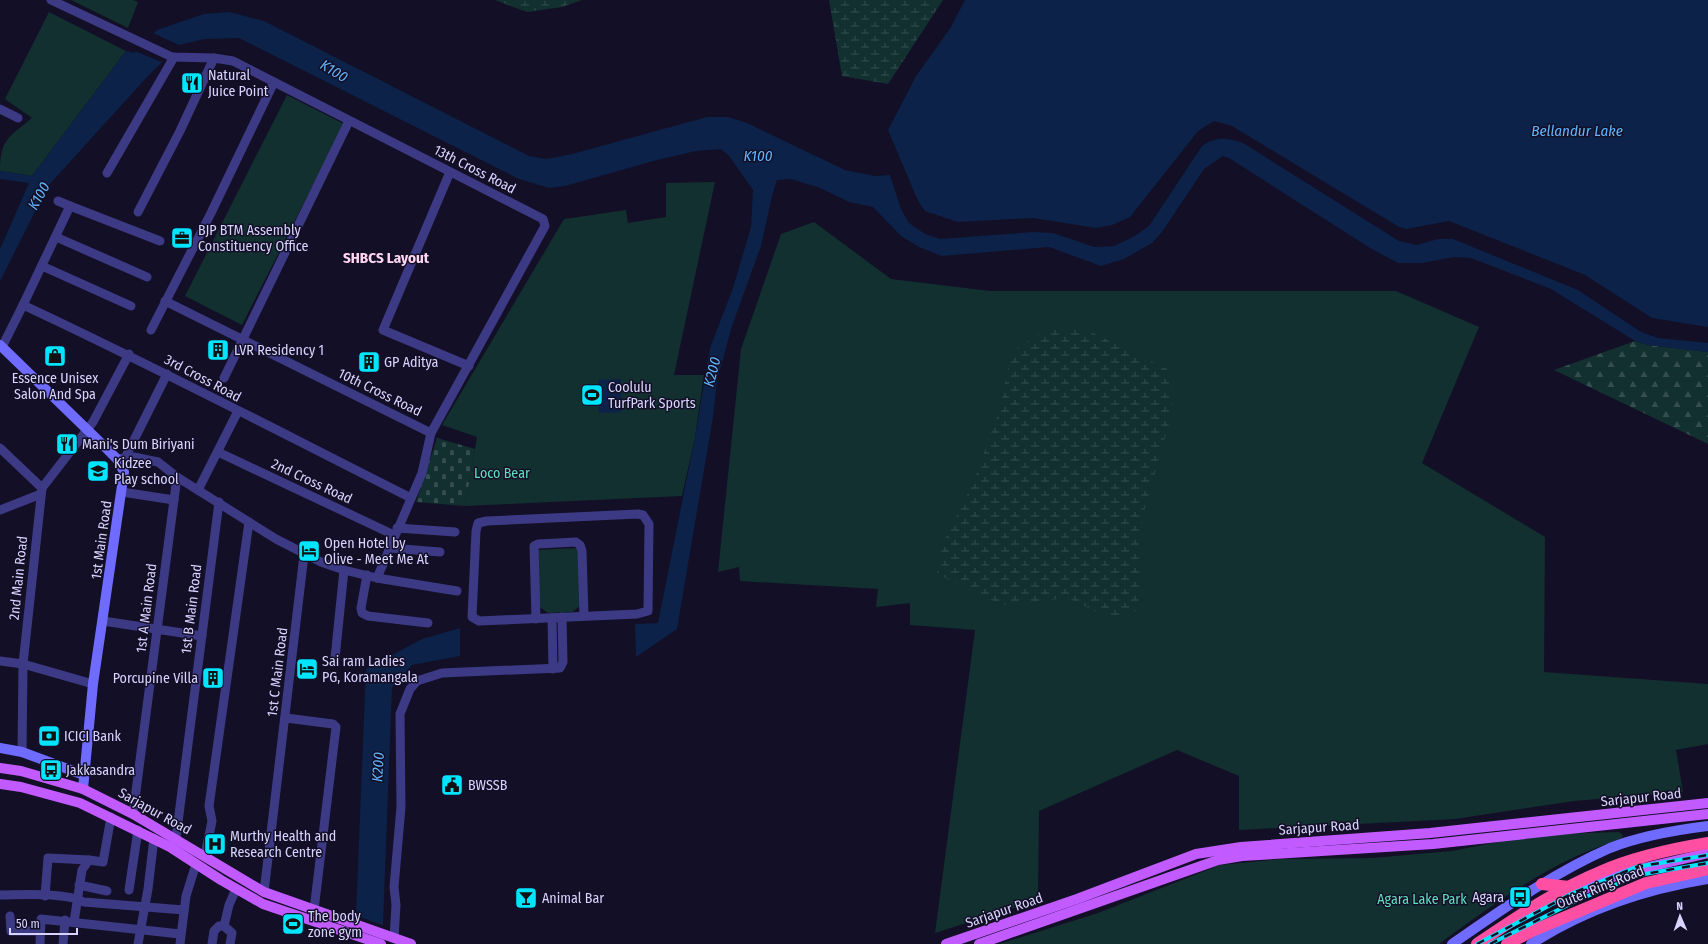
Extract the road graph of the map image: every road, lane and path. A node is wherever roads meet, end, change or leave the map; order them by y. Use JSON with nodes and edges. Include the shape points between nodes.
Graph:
{"nodes":[{"id":1,"x":51,"y":0,"type":"edge"},
{"id":2,"x":173,"y":57,"type":"junction"},
{"id":3,"x":214,"y":58,"type":"junction"},
{"id":4,"x":274,"y":82,"type":"junction"},
{"id":5,"x":0,"y":109,"type":"edge"},
{"id":6,"x":18,"y":118,"type":"dead end"},
{"id":7,"x":349,"y":121,"type":"junction"},
{"id":8,"x":450,"y":172,"type":"junction"},
{"id":9,"x":107,"y":173,"type":"dead end"},
{"id":10,"x":58,"y":201,"type":"dead end"},
{"id":11,"x":70,"y":206,"type":"junction"},
{"id":12,"x":138,"y":212,"type":"dead end"},
{"id":13,"x":56,"y":237,"type":"junction"},
{"id":14,"x":160,"y":241,"type":"dead end"},
{"id":15,"x":42,"y":266,"type":"junction"},
{"id":16,"x":147,"y":277,"type":"dead end"},
{"id":17,"x":165,"y":301,"type":"junction"},
{"id":18,"x":23,"y":305,"type":"junction"},
{"id":19,"x":131,"y":306,"type":"dead end"},
{"id":20,"x":151,"y":330,"type":"dead end"},
{"id":21,"x":242,"y":340,"type":"junction"},
{"id":22,"x":1,"y":346,"type":"edge"},
{"id":23,"x":129,"y":354,"type":"junction"},
{"id":24,"x":469,"y":366,"type":"junction"},
{"id":25,"x":167,"y":374,"type":"junction"},
{"id":26,"x":224,"y":378,"type":"dead end"},
{"id":27,"x":238,"y":412,"type":"junction"},
{"id":28,"x":86,"y":430,"type":"junction"},
{"id":29,"x":431,"y":433,"type":"junction"},
{"id":30,"x":0,"y":448,"type":"edge"},
{"id":31,"x":218,"y":452,"type":"junction"},
{"id":32,"x":121,"y":459,"type":"junction"},
{"id":33,"x":177,"y":476,"type":"junction"},
{"id":34,"x":198,"y":490,"type":"junction"},
{"id":35,"x":41,"y":491,"type":"junction"},
{"id":36,"x":122,"y":492,"type":"junction"},
{"id":37,"x":411,"y":498,"type":"junction"},
{"id":38,"x":174,"y":500,"type":"junction"},
{"id":39,"x":219,"y":502,"type":"junction"},
{"id":40,"x":0,"y":510,"type":"edge"},
{"id":41,"x":249,"y":522,"type":"junction"},
{"id":42,"x":396,"y":532,"type":"junction"},
{"id":43,"x":454,"y":532,"type":"dead end"},
{"id":44,"x":390,"y":548,"type":"junction"},
{"id":45,"x":440,"y":552,"type":"dead end"},
{"id":46,"x":304,"y":554,"type":"junction"},
{"id":47,"x":344,"y":570,"type":"junction"},
{"id":48,"x":367,"y":575,"type":"junction"},
{"id":49,"x":377,"y":578,"type":"junction"},
{"id":50,"x":457,"y":590,"type":"dead end"},
{"id":51,"x":584,"y":616,"type":"junction"},
{"id":52,"x":552,"y":618,"type":"junction"},
{"id":53,"x":562,"y":618,"type":"junction"},
{"id":54,"x":536,"y":619,"type":"junction"},
{"id":55,"x":103,"y":621,"type":"junction"},
{"id":56,"x":428,"y":623,"type":"dead end"},
{"id":57,"x":158,"y":630,"type":"junction"},
{"id":58,"x":202,"y":636,"type":"junction"},
{"id":59,"x":335,"y":658,"type":"dead end"},
{"id":60,"x":0,"y":662,"type":"edge"},
{"id":61,"x":23,"y":664,"type":"junction"},
{"id":62,"x":553,"y":669,"type":"junction"},
{"id":63,"x":93,"y":684,"type":"junction"},
{"id":64,"x":286,"y":718,"type":"junction"},
{"id":65,"x":0,"y":748,"type":"edge"},
{"id":66,"x":22,"y":752,"type":"junction"},
{"id":67,"x":0,"y":768,"type":"edge"},
{"id":68,"x":84,"y":775,"type":"junction"},
{"id":69,"x":0,"y":784,"type":"edge"},
{"id":70,"x":83,"y":789,"type":"junction"},
{"id":71,"x":1708,"y":803,"type":"edge"},
{"id":72,"x":133,"y":814,"type":"junction"},
{"id":73,"x":1708,"y":814,"type":"edge"},
{"id":74,"x":111,"y":817,"type":"junction"},
{"id":75,"x":1708,"y":826,"type":"edge"},
{"id":76,"x":138,"y":830,"type":"junction"},
{"id":77,"x":154,"y":838,"type":"junction"},
{"id":78,"x":176,"y":838,"type":"junction"},
{"id":79,"x":1708,"y":843,"type":"edge"},
{"id":80,"x":1708,"y":853,"type":"edge"},
{"id":81,"x":205,"y":855,"type":"junction"},
{"id":82,"x":89,"y":860,"type":"junction"},
{"id":83,"x":196,"y":864,"type":"junction"},
{"id":84,"x":1703,"y":870,"type":"edge"},
{"id":85,"x":1708,"y":879,"type":"edge"},
{"id":86,"x":1542,"y":884,"type":"junction"},
{"id":87,"x":79,"y":885,"type":"junction"},
{"id":88,"x":1569,"y":887,"type":"junction"},
{"id":89,"x":236,"y":889,"type":"junction"},
{"id":90,"x":129,"y":890,"type":"dead end"},
{"id":91,"x":106,"y":891,"type":"dead end"},
{"id":92,"x":264,"y":892,"type":"junction"},
{"id":93,"x":0,"y":894,"type":"edge"},
{"id":94,"x":45,"y":896,"type":"junction"},
{"id":95,"x":77,"y":899,"type":"junction"},
{"id":96,"x":1539,"y":902,"type":"junction"},
{"id":97,"x":145,"y":907,"type":"junction"},
{"id":98,"x":184,"y":910,"type":"junction"},
{"id":99,"x":314,"y":910,"type":"junction"},
{"id":100,"x":10,"y":916,"type":"dead end"},
{"id":101,"x":70,"y":921,"type":"junction"},
{"id":102,"x":224,"y":926,"type":"junction"},
{"id":103,"x":140,"y":929,"type":"junction"},
{"id":104,"x":40,"y":931,"type":"junction"},
{"id":105,"x":180,"y":934,"type":"junction"},
{"id":106,"x":392,"y":937,"type":"junction"},
{"id":107,"x":1539,"y":937,"type":"edge"},
{"id":108,"x":40,"y":944,"type":"edge"},
{"id":109,"x":63,"y":944,"type":"edge"},
{"id":110,"x":138,"y":944,"type":"edge"},
{"id":111,"x":180,"y":944,"type":"edge"},
{"id":112,"x":212,"y":944,"type":"edge"},
{"id":113,"x":230,"y":944,"type":"edge"},
{"id":114,"x":380,"y":944,"type":"edge"},
{"id":115,"x":411,"y":944,"type":"edge"},
{"id":116,"x":946,"y":944,"type":"edge"},
{"id":117,"x":979,"y":944,"type":"edge"},
{"id":118,"x":1452,"y":944,"type":"edge"},
{"id":119,"x":1477,"y":944,"type":"edge"},
{"id":120,"x":1507,"y":944,"type":"edge"},
{"id":121,"x":1531,"y":944,"type":"edge"}],
"edges":[{"from":1,"to":2,"type":"street"},
{"from":2,"to":3,"type":"street","name":"13th Cross Road"},
{"from":2,"to":9,"type":"street"},
{"from":3,"to":4,"type":"street","name":"13th Cross Road","via":[[233,61]]},
{"from":3,"to":12,"type":"street"},
{"from":4,"to":7,"type":"street","name":"13th Cross Road"},
{"from":4,"to":17,"type":"street"},
{"from":5,"to":6,"type":"street"},
{"from":7,"to":8,"type":"street","name":"13th Cross Road"},
{"from":7,"to":21,"type":"street"},
{"from":8,"to":24,"type":"street","via":[[383,330]]},
{"from":8,"to":24,"type":"street","name":"13th Cross Road","via":[[538,216],[545,223]]},
{"from":10,"to":11,"type":"street"},
{"from":11,"to":13,"type":"street"},
{"from":11,"to":14,"type":"street"},
{"from":13,"to":15,"type":"street"},
{"from":13,"to":16,"type":"street"},
{"from":15,"to":18,"type":"street"},
{"from":15,"to":19,"type":"street"},
{"from":17,"to":20,"type":"street"},
{"from":17,"to":21,"type":"street","name":"10th Cross Road"},
{"from":18,"to":22,"type":"street"},
{"from":18,"to":23,"type":"street","name":"3rd Cross Road"},
{"from":21,"to":26,"type":"street"},
{"from":21,"to":29,"type":"street","name":"10th Cross Road"},
{"from":22,"to":28,"type":"street","name":"1st Main Road"},
{"from":23,"to":25,"type":"street","name":"3rd Cross Road"},
{"from":23,"to":28,"type":"street","via":[[93,422]]},
{"from":24,"to":29,"type":"street","name":"13th Cross Road"},
{"from":25,"to":27,"type":"street","name":"3rd Cross Road"},
{"from":25,"to":32,"type":"street"},
{"from":27,"to":31,"type":"street"},
{"from":27,"to":37,"type":"street","name":"3rd Cross Road"},
{"from":28,"to":32,"type":"street","name":"1st Main Road"},
{"from":28,"to":35,"type":"street"},
{"from":29,"to":37,"type":"street","name":"13th Cross Road","via":[[422,473]]},
{"from":30,"to":35,"type":"street"},
{"from":31,"to":34,"type":"street"},
{"from":31,"to":42,"type":"street","name":"2nd Cross Road"},
{"from":32,"to":33,"type":"street","via":[[134,457],[158,462]]},
{"from":32,"to":36,"type":"street","name":"1st Main Road","via":[[124,472]]},
{"from":33,"to":34,"type":"street"},
{"from":33,"to":38,"type":"street","name":"1st A Main Road"},
{"from":34,"to":39,"type":"street"},
{"from":35,"to":40,"type":"street"},
{"from":35,"to":61,"type":"street","name":"2nd Main Road"},
{"from":36,"to":38,"type":"street"},
{"from":36,"to":55,"type":"street","name":"1st Main Road"},
{"from":37,"to":42,"type":"street","name":"13th Cross Road"},
{"from":38,"to":57,"type":"street","name":"1st A Main Road"},
{"from":39,"to":41,"type":"street"},
{"from":39,"to":58,"type":"street","name":"1st B Main Road"},
{"from":41,"to":46,"type":"street"},
{"from":41,"to":81,"type":"street","via":[[242,606],[209,806],[212,821]]},
{"from":42,"to":43,"type":"street"},
{"from":42,"to":44,"type":"street","name":"13th Cross Road"},
{"from":44,"to":45,"type":"street"},
{"from":44,"to":49,"type":"street","name":"13th Cross Road"},
{"from":46,"to":47,"type":"street"},
{"from":46,"to":64,"type":"street","name":"1st C Main Road"},
{"from":47,"to":48,"type":"street"},
{"from":47,"to":59,"type":"street"},
{"from":48,"to":49,"type":"street"},
{"from":48,"to":56,"type":"street","via":[[362,614]]},
{"from":49,"to":50,"type":"street"},
{"from":51,"to":53,"type":"street"},
{"from":51,"to":54,"type":"street","via":[[580,545],[576,542],[538,544],[534,546]]},
{"from":51,"to":54,"type":"street","via":[[637,614],[648,611],[649,524],[643,515],[478,523],[472,617],[479,621]]},
{"from":52,"to":53,"type":"street"},
{"from":52,"to":54,"type":"street"},
{"from":52,"to":62,"type":"street"},
{"from":53,"to":62,"type":"street","via":[[563,662],[560,668]]},
{"from":55,"to":57,"type":"street"},
{"from":55,"to":63,"type":"street","name":"1st Main Road"},
{"from":57,"to":58,"type":"street"},
{"from":57,"to":72,"type":"street","name":"1st A Main Road"},
{"from":58,"to":78,"type":"street","name":"1st B Main Road"},
{"from":60,"to":61,"type":"street"},
{"from":61,"to":63,"type":"street"},
{"from":61,"to":66,"type":"street","name":"2nd Main Road"},
{"from":62,"to":106,"type":"street","via":[[442,673],[417,681],[410,689],[400,714],[401,807]]},
{"from":63,"to":68,"type":"street","name":"1st Main Road"},
{"from":64,"to":92,"type":"street","name":"1st C Main Road"},
{"from":64,"to":99,"type":"street","via":[[333,724],[336,727]]},
{"from":65,"to":66,"type":"street"},
{"from":66,"to":68,"type":"street"},
{"from":67,"to":70,"type":"main road","name":"Sarjapur Road","via":[[28,773]]},
{"from":68,"to":70,"type":"street","name":"1st Main Road"},
{"from":69,"to":74,"type":"main road","name":"Sarjapur Road","via":[[80,803]]},
{"from":70,"to":72,"type":"main road","name":"Sarjapur Road"},
{"from":71,"to":116,"type":"main road","name":"Sarjapur Road","via":[[1430,833],[1241,847],[1196,854]]},
{"from":72,"to":78,"type":"main road","name":"Sarjapur Road"},
{"from":73,"to":117,"type":"main road","name":"Sarjapur Road","via":[[1433,844],[1242,856],[1218,860]]},
{"from":74,"to":76,"type":"main road","name":"Sarjapur Road"},
{"from":74,"to":82,"type":"street","via":[[103,862]]},
{"from":75,"to":86,"type":"street","via":[[1646,838],[1612,848]]},
{"from":76,"to":77,"type":"main road","name":"Sarjapur Road"},
{"from":76,"to":90,"type":"street"},
{"from":77,"to":83,"type":"main road","name":"Sarjapur Road"},
{"from":77,"to":97,"type":"street"},
{"from":78,"to":81,"type":"main road","name":"Sarjapur Road"},
{"from":79,"to":88,"type":"highway","name":"Outer Ring Road","via":[[1648,855]]},
{"from":80,"to":96,"type":"main road","name":"Outer Ring Road","via":[[1638,869],[1568,896]]},
{"from":81,"to":92,"type":"main road","name":"Sarjapur Road"},
{"from":82,"to":87,"type":"street","via":[[82,870]]},
{"from":82,"to":94,"type":"street","via":[[48,858]]},
{"from":83,"to":89,"type":"main road","name":"Sarjapur Road"},
{"from":83,"to":98,"type":"street","via":[[187,890]]},
{"from":84,"to":107,"type":"highway","name":"Outer Ring Road","via":[[1646,883]]},
{"from":85,"to":107,"type":"street","via":[[1654,890],[1622,900]]},
{"from":86,"to":88,"type":"highway"},
{"from":86,"to":118,"type":"street"},
{"from":87,"to":91,"type":"street"},
{"from":87,"to":95,"type":"street"},
{"from":88,"to":96,"type":"highway","name":"Outer Ring Road"},
{"from":89,"to":102,"type":"street"},
{"from":89,"to":114,"type":"main road","name":"Sarjapur Road","via":[[263,904]]},
{"from":92,"to":99,"type":"main road","name":"Sarjapur Road"},
{"from":93,"to":94,"type":"street"},
{"from":94,"to":95,"type":"street"},
{"from":95,"to":97,"type":"street","via":[[84,902]]},
{"from":95,"to":101,"type":"street"},
{"from":96,"to":119,"type":"highway","name":"Outer Ring Road"},
{"from":97,"to":98,"type":"street"},
{"from":97,"to":103,"type":"street"},
{"from":98,"to":105,"type":"street"},
{"from":99,"to":106,"type":"main road","name":"Sarjapur Road"},
{"from":100,"to":104,"type":"street","via":[[10,931]]},
{"from":101,"to":103,"type":"street"},
{"from":101,"to":104,"type":"street","via":[[41,918]]},
{"from":101,"to":109,"type":"street"},
{"from":102,"to":112,"type":"street","via":[[219,926],[214,931]]},
{"from":102,"to":113,"type":"street","via":[[232,933]]},
{"from":103,"to":105,"type":"street"},
{"from":103,"to":110,"type":"street"},
{"from":104,"to":108,"type":"street"},
{"from":105,"to":111,"type":"street"},
{"from":106,"to":115,"type":"main road","name":"Sarjapur Road"},
{"from":107,"to":120,"type":"highway","name":"Outer Ring Road"},
{"from":107,"to":121,"type":"street"}]}
